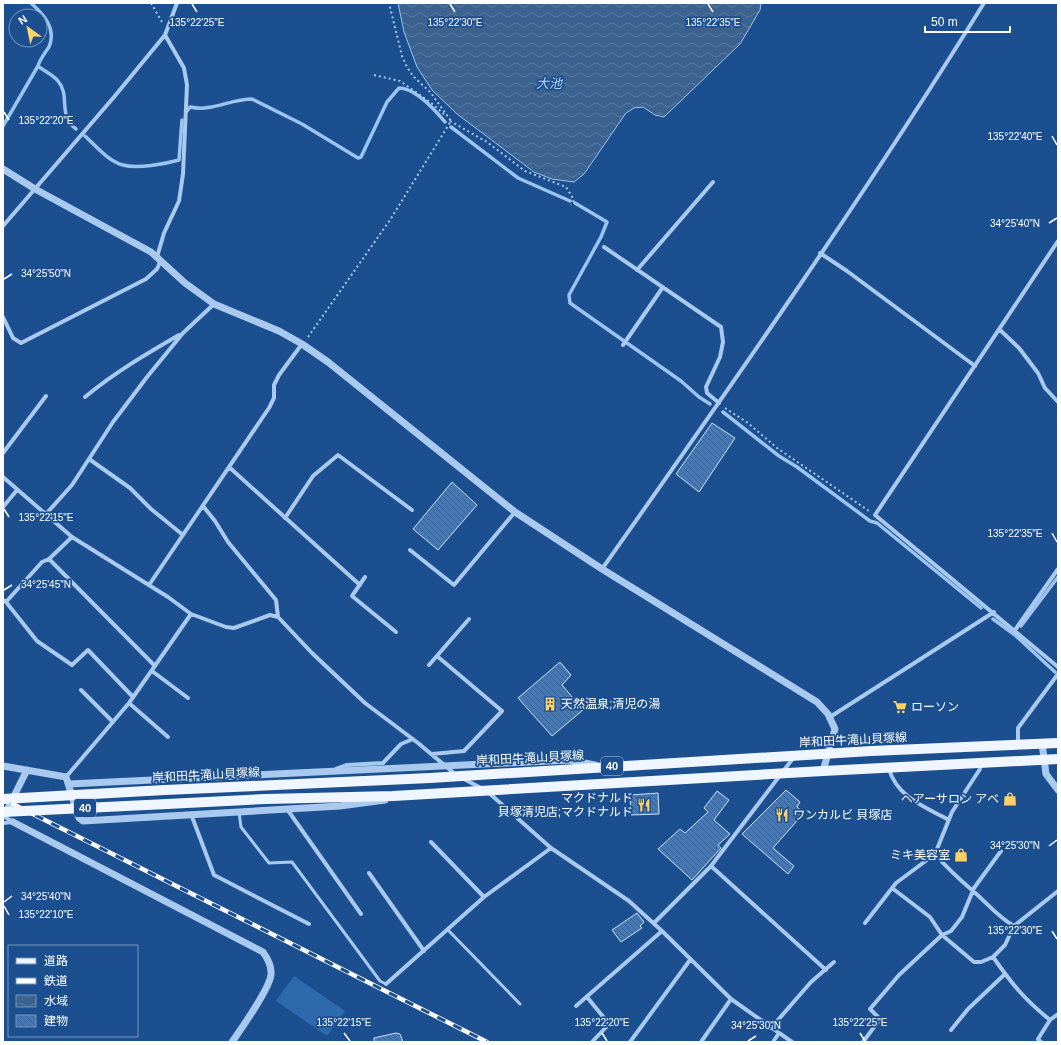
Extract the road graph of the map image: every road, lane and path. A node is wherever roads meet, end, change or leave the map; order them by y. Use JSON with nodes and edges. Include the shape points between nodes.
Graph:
{"nodes":[{"id":1,"x":151,"y":3,"type":"edge"},
{"id":2,"x":177,"y":3,"type":"edge"},
{"id":3,"x":389,"y":3,"type":"edge"},
{"id":4,"x":984,"y":3,"type":"edge"},
{"id":5,"x":167,"y":30,"type":"junction"},
{"id":6,"x":164,"y":35,"type":"junction"},
{"id":7,"x":374,"y":75,"type":"dead end"},
{"id":8,"x":451,"y":121,"type":"junction"},
{"id":9,"x":3,"y":169,"type":"edge"},
{"id":10,"x":714,"y":182,"type":"dead end"},
{"id":11,"x":35,"y":189,"type":"junction"},
{"id":12,"x":571,"y":204,"type":"dead end"},
{"id":13,"x":3,"y":226,"type":"edge"},
{"id":14,"x":1058,"y":241,"type":"edge"},
{"id":15,"x":604,"y":247,"type":"dead end"},
{"id":16,"x":820,"y":253,"type":"junction"},
{"id":17,"x":159,"y":258,"type":"junction"},
{"id":18,"x":637,"y":270,"type":"junction"},
{"id":19,"x":663,"y":287,"type":"junction"},
{"id":20,"x":214,"y":304,"type":"junction"},
{"id":21,"x":3,"y":317,"type":"edge"},
{"id":22,"x":1000,"y":330,"type":"junction"},
{"id":23,"x":183,"y":333,"type":"junction"},
{"id":24,"x":302,"y":344,"type":"junction"},
{"id":25,"x":623,"y":345,"type":"dead end"},
{"id":26,"x":975,"y":366,"type":"junction"},
{"id":27,"x":46,"y":396,"type":"dead end"},
{"id":28,"x":85,"y":397,"type":"dead end"},
{"id":29,"x":1058,"y":402,"type":"edge"},
{"id":30,"x":719,"y":403,"type":"junction"},
{"id":31,"x":3,"y":453,"type":"edge"},
{"id":32,"x":89,"y":459,"type":"junction"},
{"id":33,"x":229,"y":467,"type":"junction"},
{"id":34,"x":3,"y":477,"type":"edge"},
{"id":35,"x":17,"y":490,"type":"junction"},
{"id":36,"x":203,"y":506,"type":"junction"},
{"id":37,"x":3,"y":507,"type":"edge"},
{"id":38,"x":412,"y":510,"type":"dead end"},
{"id":39,"x":514,"y":512,"type":"junction"},
{"id":40,"x":46,"y":514,"type":"junction"},
{"id":41,"x":875,"y":515,"type":"junction"},
{"id":42,"x":285,"y":518,"type":"junction"},
{"id":43,"x":183,"y":535,"type":"junction"},
{"id":44,"x":72,"y":537,"type":"junction"},
{"id":45,"x":410,"y":550,"type":"dead end"},
{"id":46,"x":49,"y":559,"type":"junction"},
{"id":47,"x":602,"y":569,"type":"junction"},
{"id":48,"x":1058,"y":569,"type":"edge"},
{"id":49,"x":365,"y":577,"type":"dead end"},
{"id":50,"x":148,"y":585,"type":"junction"},
{"id":51,"x":360,"y":585,"type":"junction"},
{"id":52,"x":4,"y":601,"type":"edge"},
{"id":53,"x":994,"y":612,"type":"junction"},
{"id":54,"x":191,"y":614,"type":"junction"},
{"id":55,"x":278,"y":617,"type":"junction"},
{"id":56,"x":469,"y":619,"type":"dead end"},
{"id":57,"x":1014,"y":630,"type":"junction"},
{"id":58,"x":396,"y":632,"type":"dead end"},
{"id":59,"x":437,"y":656,"type":"junction"},
{"id":60,"x":429,"y":664,"type":"dead end"},
{"id":61,"x":155,"y":666,"type":"junction"},
{"id":62,"x":1058,"y":667,"type":"edge"},
{"id":63,"x":152,"y":671,"type":"junction"},
{"id":64,"x":1058,"y":674,"type":"edge"},
{"id":65,"x":81,"y":690,"type":"dead end"},
{"id":66,"x":133,"y":697,"type":"junction"},
{"id":67,"x":188,"y":698,"type":"dead end"},
{"id":68,"x":129,"y":703,"type":"junction"},
{"id":69,"x":830,"y":717,"type":"junction"},
{"id":70,"x":113,"y":722,"type":"junction"},
{"id":71,"x":168,"y":737,"type":"dead end"},
{"id":72,"x":413,"y":739,"type":"junction"},
{"id":73,"x":1042,"y":743,"type":"junction"},
{"id":74,"x":1058,"y":743,"type":"edge"},
{"id":75,"x":1018,"y":744,"type":"junction"},
{"id":76,"x":432,"y":754,"type":"junction"},
{"id":77,"x":828,"y":754,"type":"junction"},
{"id":78,"x":794,"y":756,"type":"junction"},
{"id":79,"x":1058,"y":759,"type":"edge"},
{"id":80,"x":1044,"y":760,"type":"junction"},
{"id":81,"x":981,"y":763,"type":"junction"},
{"id":82,"x":444,"y":765,"type":"junction"},
{"id":83,"x":3,"y":766,"type":"edge"},
{"id":84,"x":605,"y":766,"type":"junction"},
{"id":85,"x":888,"y":768,"type":"junction"},
{"id":86,"x":27,"y":770,"type":"junction"},
{"id":87,"x":823,"y":771,"type":"junction"},
{"id":88,"x":322,"y":772,"type":"junction"},
{"id":89,"x":780,"y":773,"type":"junction"},
{"id":90,"x":456,"y":775,"type":"junction"},
{"id":91,"x":68,"y":780,"type":"junction"},
{"id":92,"x":1058,"y":790,"type":"edge"},
{"id":93,"x":486,"y":791,"type":"junction"},
{"id":94,"x":459,"y":792,"type":"junction"},
{"id":95,"x":3,"y":799,"type":"edge"},
{"id":96,"x":287,"y":809,"type":"junction"},
{"id":97,"x":239,"y":812,"type":"junction"},
{"id":98,"x":192,"y":814,"type":"junction"},
{"id":99,"x":3,"y":817,"type":"edge"},
{"id":100,"x":949,"y":820,"type":"junction"},
{"id":101,"x":13,"y":822,"type":"joint"},
{"id":102,"x":431,"y":842,"type":"dead end"},
{"id":103,"x":551,"y":848,"type":"junction"},
{"id":104,"x":1001,"y":851,"type":"dead end"},
{"id":105,"x":935,"y":854,"type":"junction"},
{"id":106,"x":711,"y":866,"type":"junction"},
{"id":107,"x":369,"y":873,"type":"dead end"},
{"id":108,"x":892,"y":888,"type":"junction"},
{"id":109,"x":973,"y":891,"type":"junction"},
{"id":110,"x":1058,"y":891,"type":"edge"},
{"id":111,"x":484,"y":897,"type":"junction"},
{"id":112,"x":361,"y":914,"type":"dead end"},
{"id":113,"x":654,"y":923,"type":"junction"},
{"id":114,"x":865,"y":923,"type":"dead end"},
{"id":115,"x":308,"y":924,"type":"dead end"},
{"id":116,"x":1014,"y":926,"type":"junction"},
{"id":117,"x":448,"y":930,"type":"junction"},
{"id":118,"x":662,"y":931,"type":"junction"},
{"id":119,"x":942,"y":935,"type":"junction"},
{"id":120,"x":424,"y":951,"type":"junction"},
{"id":121,"x":994,"y":957,"type":"junction"},
{"id":122,"x":690,"y":960,"type":"junction"},
{"id":123,"x":834,"y":962,"type":"dead end"},
{"id":124,"x":826,"y":970,"type":"junction"},
{"id":125,"x":1005,"y":974,"type":"junction"},
{"id":126,"x":386,"y":984,"type":"joint"},
{"id":127,"x":587,"y":997,"type":"junction"},
{"id":128,"x":731,"y":999,"type":"junction"},
{"id":129,"x":520,"y":1004,"type":"dead end"},
{"id":130,"x":576,"y":1006,"type":"dead end"},
{"id":131,"x":1058,"y":1014,"type":"edge"},
{"id":132,"x":1050,"y":1020,"type":"junction"},
{"id":133,"x":771,"y":1028,"type":"junction"},
{"id":134,"x":951,"y":1030,"type":"dead end"},
{"id":135,"x":779,"y":1033,"type":"junction"},
{"id":136,"x":232,"y":1042,"type":"edge"},
{"id":137,"x":592,"y":1042,"type":"edge"},
{"id":138,"x":630,"y":1042,"type":"edge"},
{"id":139,"x":701,"y":1042,"type":"edge"},
{"id":140,"x":773,"y":1042,"type":"edge"},
{"id":141,"x":792,"y":1042,"type":"edge"},
{"id":142,"x":863,"y":1042,"type":"edge"},
{"id":143,"x":1041,"y":1042,"type":"edge"}],
"edges":[{"from":1,"to":5,"type":"path"},
{"from":2,"to":5,"type":"street"},
{"from":3,"to":8,"type":"path","via":[[407,67],[431,93]]},
{"from":4,"to":16,"type":"street","via":[[924,101]]},
{"from":5,"to":6,"type":"street"},
{"from":6,"to":11,"type":"street"},
{"from":6,"to":17,"type":"street","via":[[184,68],[187,85],[183,174],[179,201],[164,233]]},
{"from":7,"to":8,"type":"path","via":[[400,82],[430,102]]},
{"from":8,"to":12,"type":"path","via":[[487,142],[525,171],[566,186],[574,200]]},
{"from":8,"to":24,"type":"path","via":[[390,220]]},
{"from":9,"to":11,"type":"street"},
{"from":10,"to":18,"type":"street"},
{"from":11,"to":13,"type":"street"},
{"from":11,"to":17,"type":"street"},
{"from":14,"to":22,"type":"street"},
{"from":15,"to":18,"type":"street"},
{"from":16,"to":26,"type":"street"},
{"from":16,"to":30,"type":"street"},
{"from":17,"to":20,"type":"street","via":[[185,283]]},
{"from":17,"to":21,"type":"street","via":[[157,269],[146,279],[21,343],[13,338]]},
{"from":18,"to":19,"type":"street"},
{"from":19,"to":25,"type":"street"},
{"from":19,"to":30,"type":"street","via":[[721,327],[723,342],[720,357],[706,387],[707,393]]},
{"from":20,"to":23,"type":"street"},
{"from":20,"to":24,"type":"street","via":[[279,331]]},
{"from":22,"to":26,"type":"street"},
{"from":22,"to":29,"type":"street","via":[[1019,348],[1038,373],[1045,388]]},
{"from":23,"to":28,"type":"street","via":[[130,364]]},
{"from":23,"to":32,"type":"street","via":[[117,417]]},
{"from":24,"to":33,"type":"street","via":[[279,375],[269,408]]},
{"from":24,"to":39,"type":"street","via":[[328,362]]},
{"from":26,"to":41,"type":"street"},
{"from":27,"to":31,"type":"street"},
{"from":30,"to":41,"type":"path","via":[[777,448]]},
{"from":30,"to":47,"type":"street"},
{"from":32,"to":40,"type":"street","via":[[72,485]]},
{"from":32,"to":43,"type":"street","via":[[130,488],[150,509]]},
{"from":33,"to":36,"type":"street"},
{"from":33,"to":42,"type":"street"},
{"from":34,"to":35,"type":"street"},
{"from":35,"to":37,"type":"street"},
{"from":35,"to":40,"type":"street"},
{"from":36,"to":43,"type":"street"},
{"from":36,"to":55,"type":"street","via":[[228,542],[276,600]]},
{"from":38,"to":42,"type":"street","via":[[338,455],[313,476]]},
{"from":39,"to":45,"type":"street","via":[[454,585]]},
{"from":39,"to":47,"type":"street"},
{"from":40,"to":44,"type":"street"},
{"from":41,"to":53,"type":"street"},
{"from":42,"to":51,"type":"street"},
{"from":43,"to":50,"type":"street"},
{"from":44,"to":46,"type":"street"},
{"from":44,"to":50,"type":"street"},
{"from":46,"to":52,"type":"street","via":[[42,562]]},
{"from":46,"to":61,"type":"street"},
{"from":47,"to":69,"type":"street","via":[[818,702]]},
{"from":48,"to":57,"type":"street"},
{"from":49,"to":51,"type":"street"},
{"from":50,"to":54,"type":"street"},
{"from":51,"to":58,"type":"street","via":[[352,596]]},
{"from":52,"to":66,"type":"street","via":[[38,641],[72,665],[88,650]]},
{"from":53,"to":57,"type":"street"},
{"from":53,"to":69,"type":"street"},
{"from":54,"to":55,"type":"street","via":[[234,628],[270,615]]},
{"from":54,"to":61,"type":"street"},
{"from":55,"to":72,"type":"street","via":[[365,703]]},
{"from":56,"to":59,"type":"street"},
{"from":57,"to":62,"type":"street"},
{"from":59,"to":60,"type":"street"},
{"from":59,"to":76,"type":"street","via":[[502,711],[464,751]]},
{"from":61,"to":63,"type":"street"},
{"from":63,"to":66,"type":"street"},
{"from":63,"to":67,"type":"street"},
{"from":64,"to":75,"type":"street","via":[[1018,728]]},
{"from":65,"to":70,"type":"street"},
{"from":66,"to":68,"type":"street"},
{"from":68,"to":70,"type":"street"},
{"from":68,"to":71,"type":"street"},
{"from":69,"to":77,"type":"street","via":[[835,729]]},
{"from":70,"to":91,"type":"street"},
{"from":72,"to":76,"type":"street"},
{"from":72,"to":88,"type":"street","via":[[401,744],[383,763],[347,765]]},
{"from":73,"to":74,"type":"main road","name":"岸和田牛滝山貝塚線","number":"40"},
{"from":73,"to":75,"type":"main road","name":"岸和田牛滝山貝塚線","number":"40"},
{"from":73,"to":80,"type":"street"},
{"from":75,"to":77,"type":"main road","name":"岸和田牛滝山貝塚線","number":"40"},
{"from":76,"to":82,"type":"street"},
{"from":77,"to":78,"type":"main road","name":"岸和田牛滝山貝塚線","number":"40"},
{"from":77,"to":87,"type":"street"},
{"from":78,"to":84,"type":"main road","name":"岸和田牛滝山貝塚線","number":"40"},
{"from":78,"to":89,"type":"street"},
{"from":79,"to":80,"type":"main road","number":"40"},
{"from":80,"to":81,"type":"main road","number":"40"},
{"from":80,"to":92,"type":"street","via":[[1046,774]]},
{"from":81,"to":85,"type":"main road","number":"40"},
{"from":81,"to":100,"type":"street","via":[[980,769]]},
{"from":82,"to":84,"type":"street","via":[[569,760]]},
{"from":82,"to":88,"type":"street"},
{"from":82,"to":90,"type":"street"},
{"from":83,"to":86,"type":"street"},
{"from":84,"to":90,"type":"main road","name":"岸和田牛滝山貝塚線","number":"40"},
{"from":85,"to":87,"type":"main road","number":"40"},
{"from":85,"to":100,"type":"street","via":[[892,779],[903,793]]},
{"from":86,"to":91,"type":"street"},
{"from":86,"to":99,"type":"street"},
{"from":87,"to":89,"type":"main road","number":"40"},
{"from":88,"to":91,"type":"street"},
{"from":89,"to":93,"type":"main road","number":"40"},
{"from":89,"to":106,"type":"street"},
{"from":90,"to":93,"type":"street"},
{"from":90,"to":95,"type":"main road","name":"岸和田牛滝山貝塚線","number":"40","bridge":true},
{"from":91,"to":98,"type":"street","via":[[82,821]]},
{"from":93,"to":94,"type":"main road","number":"40"},
{"from":93,"to":103,"type":"street"},
{"from":94,"to":96,"type":"street","via":[[340,806]]},
{"from":94,"to":99,"type":"main road","number":"40","bridge":true,"via":[[167,804]]},
{"from":96,"to":97,"type":"street"},
{"from":96,"to":112,"type":"street"},
{"from":97,"to":98,"type":"street"},
{"from":97,"to":126,"type":"lane","via":[[241,826],[269,863],[292,862],[380,981]]},
{"from":98,"to":115,"type":"street","via":[[214,875]]},
{"from":99,"to":101,"type":"street"},
{"from":100,"to":105,"type":"street"},
{"from":101,"to":136,"type":"street","via":[[263,952],[270,963],[271,976]]},
{"from":102,"to":111,"type":"street"},
{"from":103,"to":111,"type":"street"},
{"from":103,"to":113,"type":"street","via":[[629,901]]},
{"from":104,"to":109,"type":"street"},
{"from":105,"to":108,"type":"street"},
{"from":105,"to":109,"type":"street","via":[[950,872]]},
{"from":106,"to":113,"type":"street"},
{"from":106,"to":124,"type":"street"},
{"from":107,"to":120,"type":"street"},
{"from":108,"to":114,"type":"street"},
{"from":108,"to":119,"type":"street","via":[[930,917]]},
{"from":109,"to":116,"type":"street","via":[[1003,920]]},
{"from":109,"to":119,"type":"street","via":[[962,917],[951,931]]},
{"from":110,"to":116,"type":"street"},
{"from":111,"to":117,"type":"street"},
{"from":113,"to":118,"type":"street"},
{"from":116,"to":121,"type":"street"},
{"from":117,"to":120,"type":"street"},
{"from":117,"to":129,"type":"lane"},
{"from":118,"to":122,"type":"street"},
{"from":118,"to":127,"type":"street"},
{"from":119,"to":121,"type":"street","via":[[974,962]]},
{"from":119,"to":142,"type":"street","via":[[899,975],[870,1009],[880,1019]]},
{"from":120,"to":126,"type":"street"},
{"from":121,"to":125,"type":"street"},
{"from":122,"to":128,"type":"street"},
{"from":122,"to":138,"type":"street"},
{"from":123,"to":124,"type":"street"},
{"from":124,"to":133,"type":"street"},
{"from":125,"to":132,"type":"street","via":[[1026,1000]]},
{"from":125,"to":134,"type":"street","via":[[983,993]]},
{"from":127,"to":130,"type":"street"},
{"from":127,"to":137,"type":"street","via":[[609,1024]]},
{"from":128,"to":133,"type":"street"},
{"from":128,"to":139,"type":"street"},
{"from":131,"to":132,"type":"street"},
{"from":132,"to":143,"type":"street","via":[[1038,1039]]},
{"from":133,"to":135,"type":"street"},
{"from":135,"to":140,"type":"street"},
{"from":135,"to":141,"type":"street"}]}
